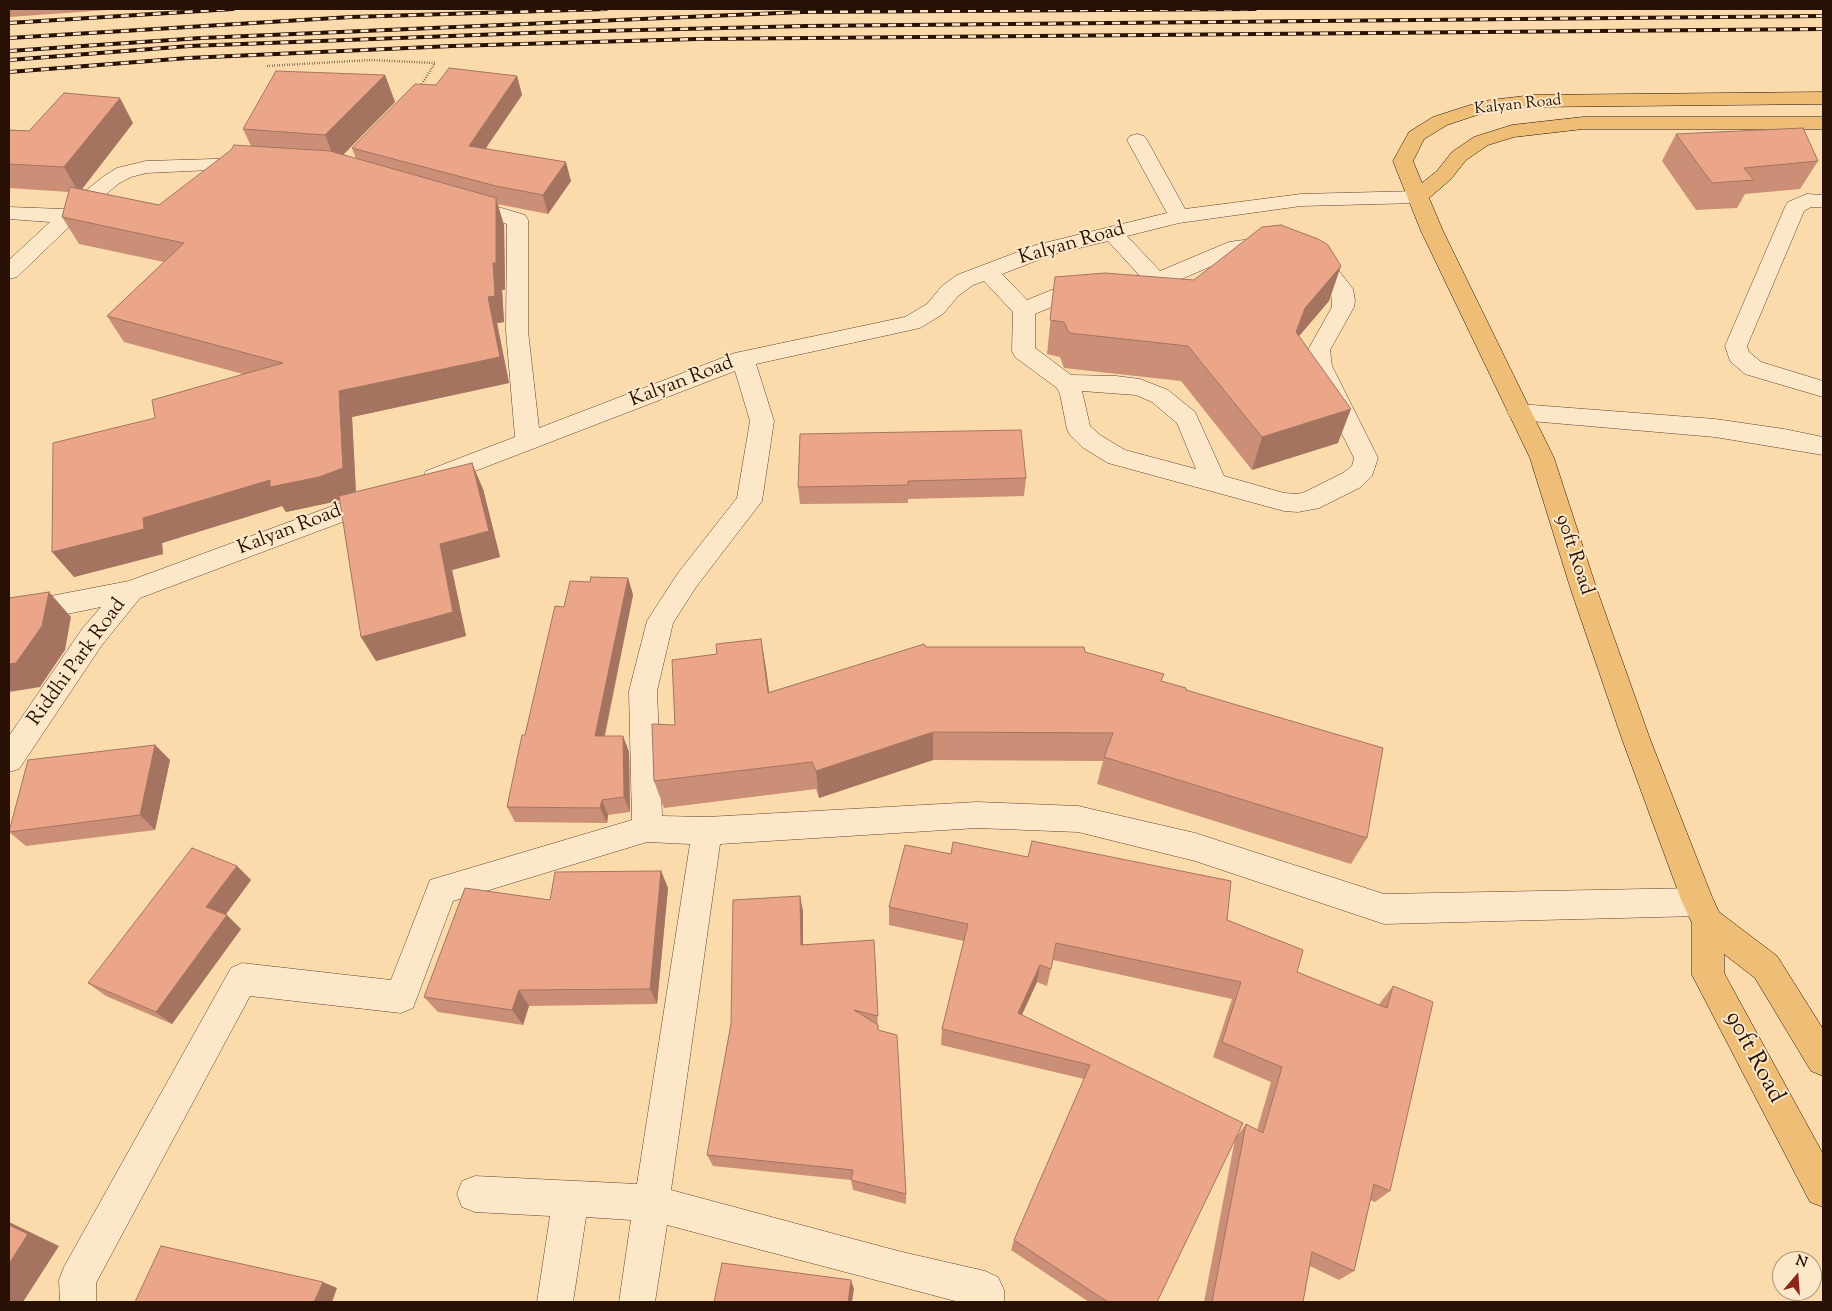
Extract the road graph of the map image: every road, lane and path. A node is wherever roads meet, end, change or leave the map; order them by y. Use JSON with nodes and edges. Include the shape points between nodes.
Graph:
{"nodes":[{"id":1,"x":267,"y":66,"type":"dead end"},
{"id":2,"x":417,"y":93,"type":"edge"},
{"id":3,"x":1823,"y":98,"type":"edge"},
{"id":4,"x":1482,"y":107,"type":"junction"},
{"id":5,"x":1823,"y":123,"type":"edge"},
{"id":6,"x":1512,"y":130,"type":"junction"},
{"id":7,"x":1138,"y":140,"type":"dead end"},
{"id":8,"x":268,"y":165,"type":"edge"},
{"id":9,"x":1418,"y":197,"type":"junction"},
{"id":10,"x":444,"y":199,"type":"edge"},
{"id":11,"x":1823,"y":201,"type":"edge"},
{"id":12,"x":9,"y":213,"type":"edge"},
{"id":13,"x":68,"y":216,"type":"junction"},
{"id":14,"x":1179,"y":216,"type":"junction"},
{"id":15,"x":1112,"y":232,"type":"junction"},
{"id":16,"x":9,"y":272,"type":"edge"},
{"id":17,"x":988,"y":272,"type":"junction"},
{"id":18,"x":1157,"y":281,"type":"junction"},
{"id":19,"x":1024,"y":310,"type":"junction"},
{"id":20,"x":743,"y":359,"type":"junction"},
{"id":21,"x":1066,"y":383,"type":"junction"},
{"id":22,"x":1823,"y":389,"type":"edge"},
{"id":23,"x":1519,"y":412,"type":"junction"},
{"id":24,"x":528,"y":442,"type":"junction"},
{"id":25,"x":1823,"y":446,"type":"edge"},
{"id":26,"x":1214,"y":483,"type":"junction"},
{"id":27,"x":131,"y":591,"type":"junction"},
{"id":28,"x":9,"y":614,"type":"edge"},
{"id":29,"x":9,"y":760,"type":"edge"},
{"id":30,"x":648,"y":829,"type":"junction"},
{"id":31,"x":707,"y":830,"type":"junction"},
{"id":32,"x":1703,"y":912,"type":"junction"},
{"id":33,"x":1823,"y":1059,"type":"edge"},
{"id":34,"x":1823,"y":1189,"type":"edge"},
{"id":35,"x":475,"y":1194,"type":"dead end"},
{"id":36,"x":571,"y":1199,"type":"junction"},
{"id":37,"x":653,"y":1203,"type":"junction"},
{"id":38,"x":78,"y":1302,"type":"edge"},
{"id":39,"x":555,"y":1302,"type":"edge"},
{"id":40,"x":637,"y":1302,"type":"edge"},
{"id":41,"x":985,"y":1302,"type":"edge"}],
"edges":[{"from":1,"to":2,"type":"path","via":[[371,60],[435,63]]},
{"from":3,"to":4,"type":"main road","name":"Kalyan Road","via":[[1533,101]]},
{"from":4,"to":6,"type":"main road"},
{"from":4,"to":9,"type":"main road","name":"Kalyan Road","via":[[1440,121],[1416,136],[1403,161]]},
{"from":5,"to":6,"type":"main road","name":"Kalyan Road","via":[[1582,123]]},
{"from":6,"to":9,"type":"main road","name":"Kalyan Road","via":[[1481,141],[1460,156]]},
{"from":7,"to":14,"type":"street"},
{"from":8,"to":13,"type":"street","via":[[245,155],[124,172]]},
{"from":9,"to":14,"type":"street","name":"Kalyan Road","via":[[1301,200]]},
{"from":9,"to":23,"type":"main road","name":"90ft Road"},
{"from":10,"to":24,"type":"street","via":[[518,220],[517,331]]},
{"from":11,"to":22,"type":"street","via":[[1807,200],[1795,208],[1736,346],[1738,355],[1753,368]]},
{"from":12,"to":13,"type":"street"},
{"from":13,"to":16,"type":"street"},
{"from":14,"to":15,"type":"street","name":"Kalyan Road"},
{"from":15,"to":17,"type":"street","name":"Kalyan Road","via":[[1044,250]]},
{"from":15,"to":18,"type":"street"},
{"from":17,"to":19,"type":"street"},
{"from":17,"to":20,"type":"street","name":"Kalyan Road","via":[[965,280],[950,291],[935,309],[912,323]]},
{"from":18,"to":19,"type":"street","via":[[1096,285],[1067,292]]},
{"from":18,"to":26,"type":"street","via":[[1237,247],[1251,246],[1272,250],[1316,267],[1331,276],[1342,290],[1343,307],[1319,350],[1320,366],[1366,458],[1363,470],[1352,480],[1310,501],[1298,503]]},
{"from":19,"to":21,"type":"street","via":[[1023,351]]},
{"from":20,"to":24,"type":"street","name":"Kalyan Road"},
{"from":20,"to":30,"type":"street","via":[[762,421],[749,502],[686,580],[660,621],[643,691]]},
{"from":21,"to":26,"type":"street","via":[[1072,394],[1079,429],[1091,441],[1117,457]]},
{"from":21,"to":26,"type":"street","via":[[1140,387],[1160,396],[1187,418]]},
{"from":23,"to":25,"type":"street","via":[[1715,428]]},
{"from":23,"to":32,"type":"main road","name":"90ft Road","via":[[1542,458],[1610,665]]},
{"from":24,"to":27,"type":"street","name":"Kalyan Road"},
{"from":27,"to":28,"type":"street","name":"Kalyan Road"},
{"from":27,"to":29,"type":"street","name":"Riddhi Park Road","via":[[92,637]]},
{"from":30,"to":31,"type":"street"},
{"from":30,"to":38,"type":"street","via":[[441,890],[401,997],[242,979],[77,1280]]},
{"from":31,"to":32,"type":"street","via":[[977,815],[1078,819],[1195,847],[1384,909]]},
{"from":31,"to":37,"type":"street"},
{"from":32,"to":33,"type":"main road","via":[[1766,966]]},
{"from":32,"to":34,"type":"main road","name":"90ft Road","via":[[1708,975]]},
{"from":35,"to":36,"type":"street"},
{"from":36,"to":37,"type":"street"},
{"from":36,"to":39,"type":"street"},
{"from":37,"to":40,"type":"street"},
{"from":37,"to":41,"type":"street","via":[[985,1290]]}]}
